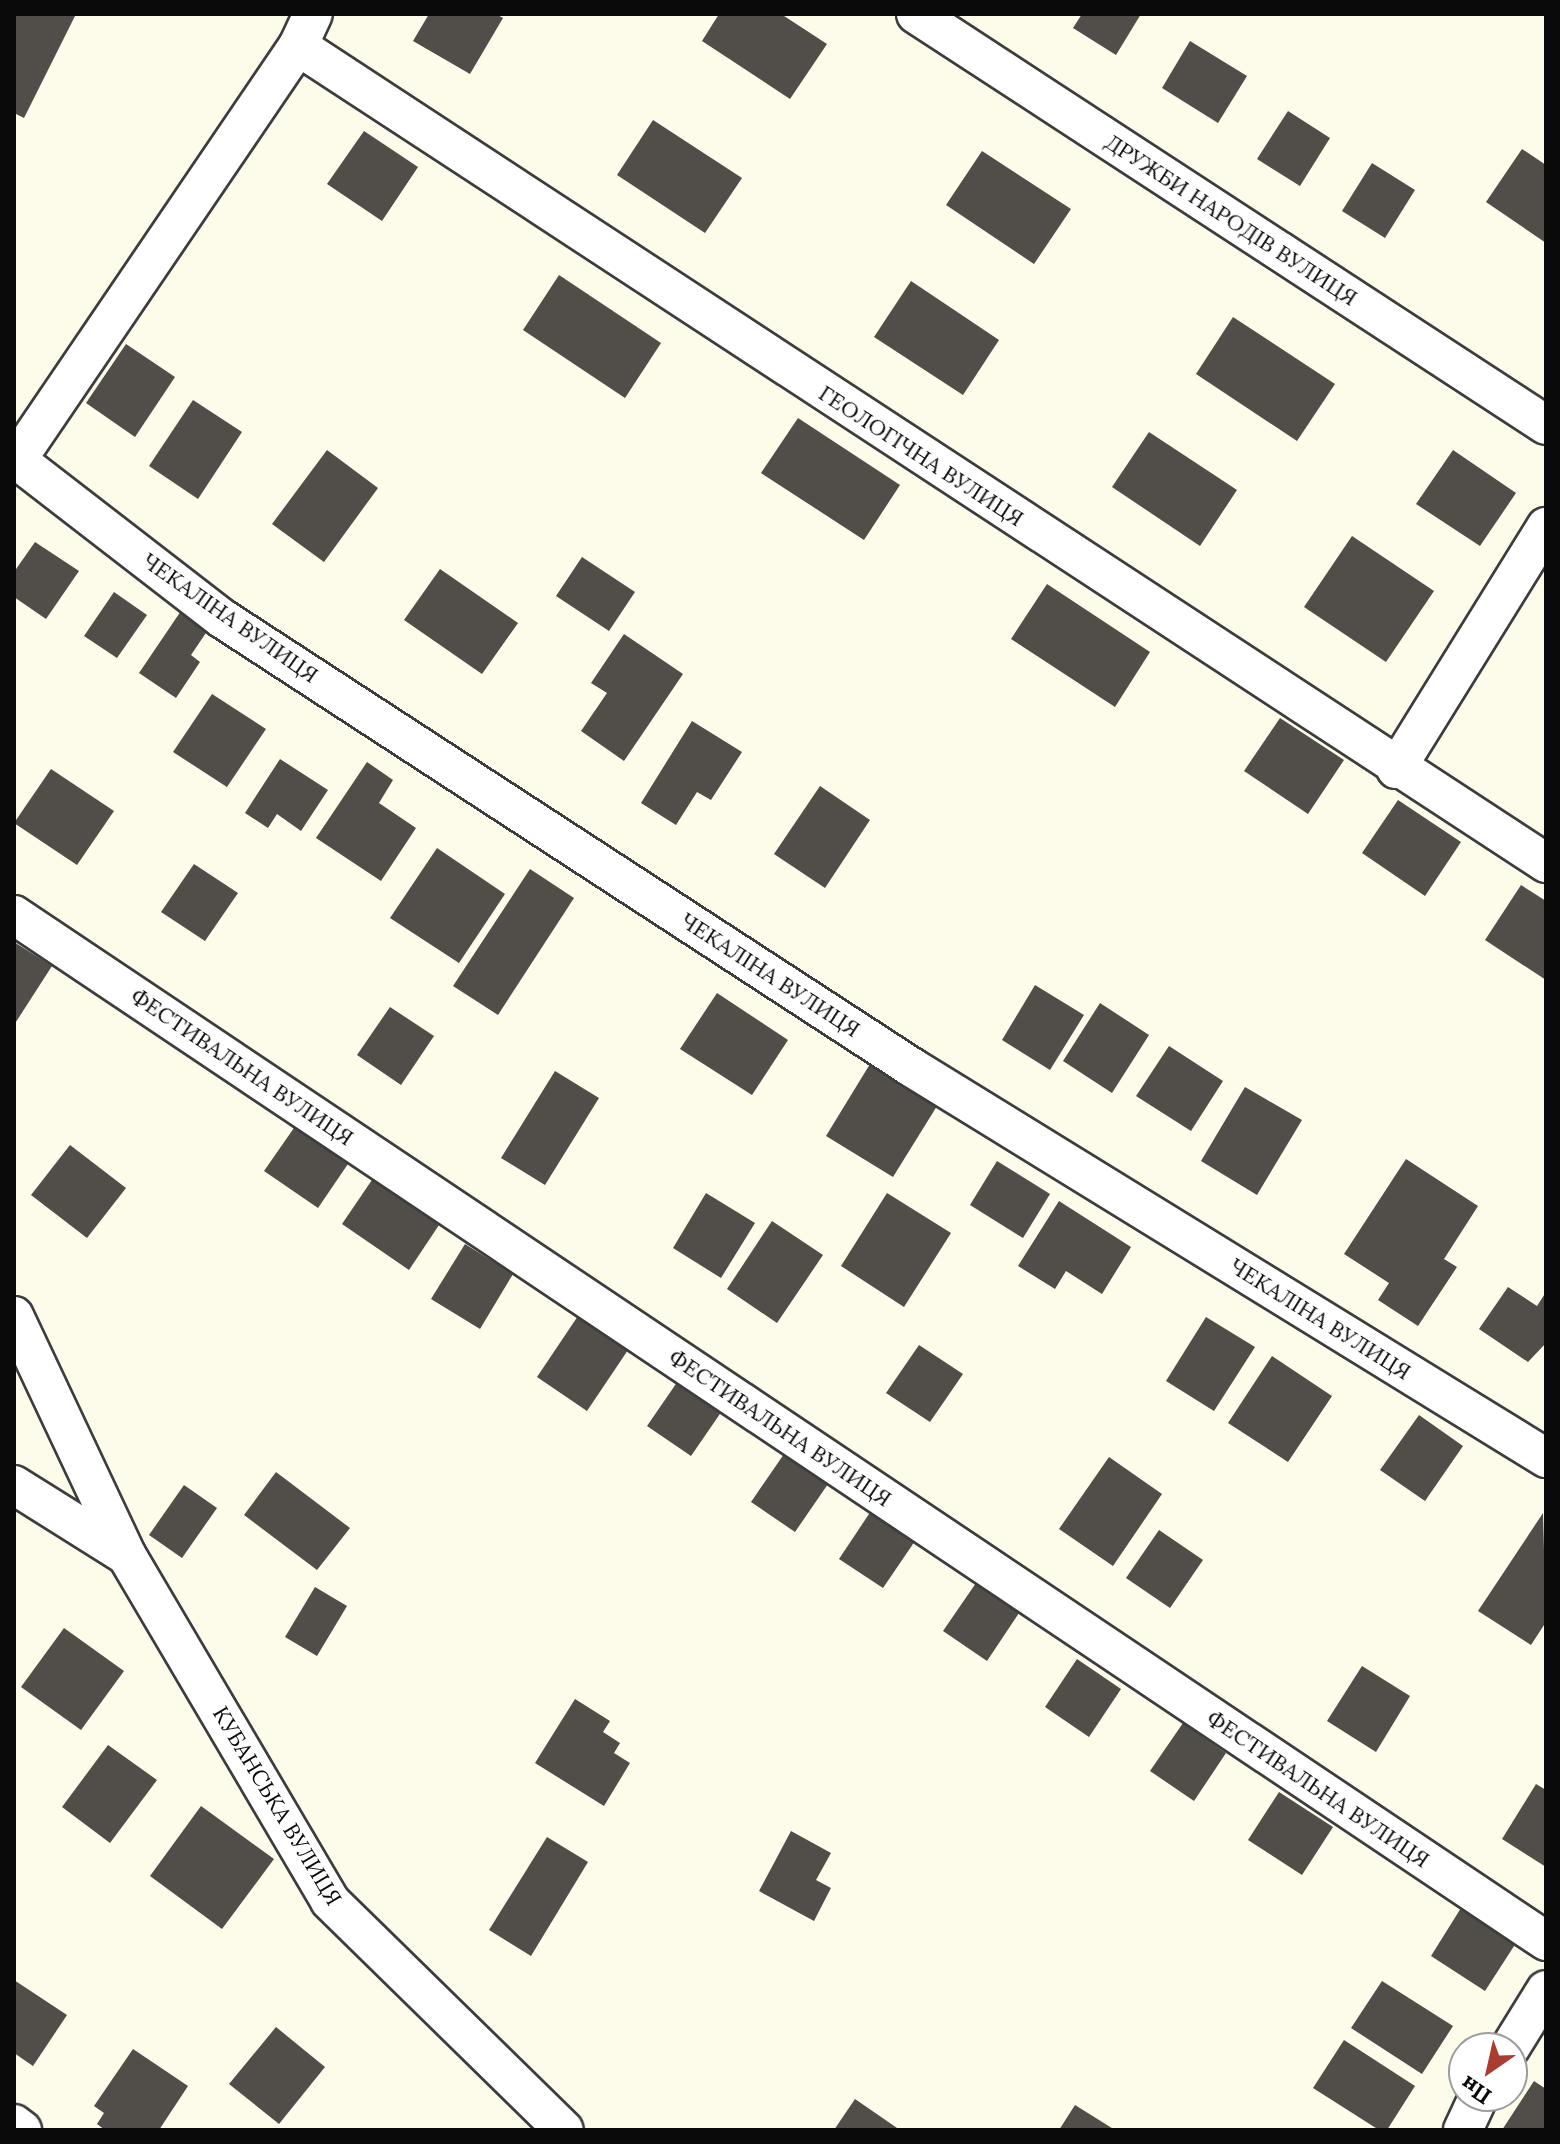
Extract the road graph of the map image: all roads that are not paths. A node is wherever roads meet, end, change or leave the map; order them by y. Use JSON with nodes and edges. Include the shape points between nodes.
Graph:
{"nodes":[{"id":1,"x":916,"y":14,"type":"edge"},
{"id":2,"x":306,"y":30,"type":"edge"},
{"id":3,"x":1546,"y":425,"type":"edge"},
{"id":4,"x":16,"y":462,"type":"edge"},
{"id":5,"x":1546,"y":527,"type":"edge"},
{"id":6,"x":1396,"y":769,"type":"junction"},
{"id":7,"x":1546,"y":863,"type":"edge"},
{"id":8,"x":14,"y":915,"type":"edge"},
{"id":9,"x":14,"y":1316,"type":"edge"},
{"id":10,"x":1546,"y":1458,"type":"edge"},
{"id":11,"x":14,"y":1485,"type":"edge"},
{"id":12,"x":127,"y":1556,"type":"junction"},
{"id":13,"x":1546,"y":1941,"type":"edge"},
{"id":14,"x":1546,"y":1990,"type":"edge"},
{"id":15,"x":1528,"y":2036,"type":"edge"},
{"id":16,"x":14,"y":2124,"type":"edge"},
{"id":17,"x":22,"y":2130,"type":"edge"},
{"id":18,"x":564,"y":2130,"type":"edge"}],
"edges":[{"from":1,"to":3,"type":"street","name":"ДРУЖБИ НАРОДІВ ВУЛИЦЯ"},
{"from":2,"to":4,"type":"street"},
{"from":2,"to":6,"type":"street","name":"ГЕОЛОГІЧНА ВУЛИЦЯ"},
{"from":4,"to":10,"type":"street","name":"ЧЕКАЛІНА ВУЛИЦЯ","via":[[223,619],[911,1067]]},
{"from":5,"to":6,"type":"street"},
{"from":6,"to":7,"type":"street","name":"ГЕОЛОГІЧНА ВУЛИЦЯ"},
{"from":8,"to":13,"type":"street","name":"ФЕСТИВАЛЬНА ВУЛИЦЯ"},
{"from":9,"to":12,"type":"street","name":"КУБАНСЬКА ВУЛИЦЯ"},
{"from":11,"to":12,"type":"street","name":"КУБАНСЬКА ВУЛИЦЯ"},
{"from":12,"to":18,"type":"street","name":"КУБАНСЬКА ВУЛИЦЯ","via":[[330,1901]]},
{"from":14,"to":15,"type":"street"},
{"from":16,"to":17,"type":"street"}]}
